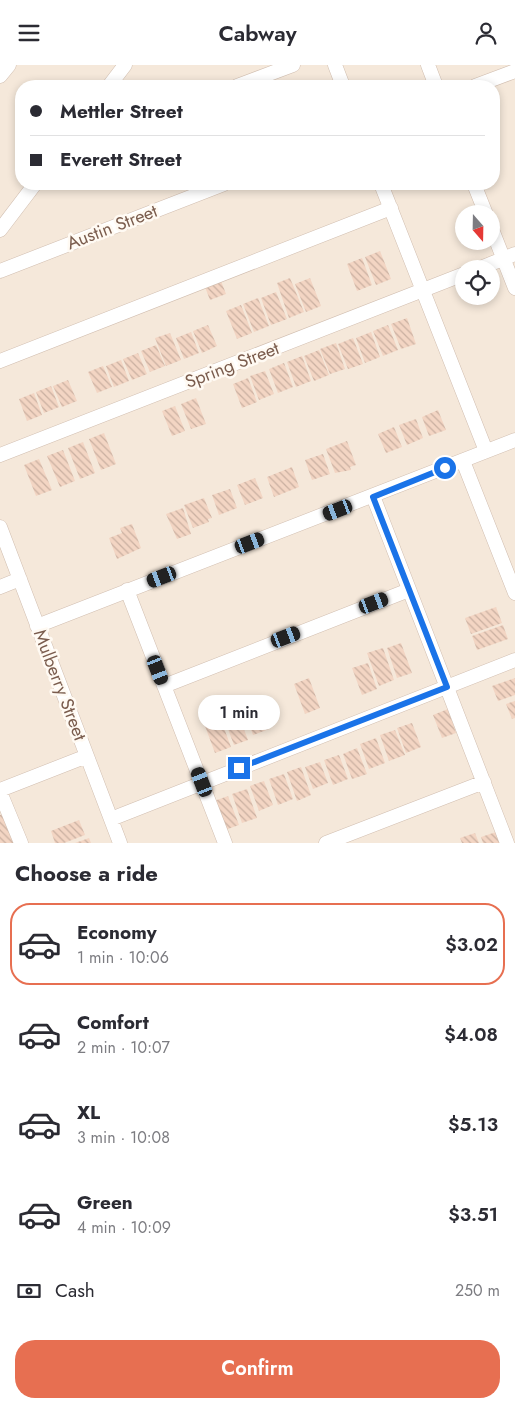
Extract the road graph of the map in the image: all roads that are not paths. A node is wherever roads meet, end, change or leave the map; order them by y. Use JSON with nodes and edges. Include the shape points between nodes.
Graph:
{"nodes":[{"id":1,"x":9,"y":65,"type":"edge"},
{"id":2,"x":125,"y":65,"type":"edge"},
{"id":3,"x":293,"y":65,"type":"edge"},
{"id":4,"x":335,"y":65,"type":"edge"},
{"id":5,"x":428,"y":65,"type":"edge"},
{"id":6,"x":515,"y":71,"type":"edge"},
{"id":7,"x":0,"y":76,"type":"edge"},
{"id":8,"x":114,"y":80,"type":"edge"},
{"id":9,"x":253,"y":80,"type":"edge"},
{"id":10,"x":341,"y":80,"type":"edge"},
{"id":11,"x":434,"y":80,"type":"edge"},
{"id":12,"x":492,"y":80,"type":"edge"},
{"id":13,"x":30,"y":190,"type":"edge"},
{"id":14,"x":191,"y":190,"type":"edge"},
{"id":15,"x":384,"y":190,"type":"edge"},
{"id":16,"x":476,"y":190,"type":"edge"},
{"id":17,"x":19,"y":205,"type":"junction"},
{"id":18,"x":482,"y":205,"type":"edge"},
{"id":19,"x":391,"y":208,"type":"junction"},
{"id":20,"x":0,"y":212,"type":"edge"},
{"id":21,"x":0,"y":230,"type":"edge"},
{"id":22,"x":500,"y":242,"type":"edge"},
{"id":23,"x":509,"y":257,"type":"edge"},
{"id":24,"x":0,"y":271,"type":"edge"},
{"id":25,"x":455,"y":279,"type":"edge"},
{"id":26,"x":515,"y":288,"type":"edge"},
{"id":27,"x":423,"y":291,"type":"junction"},
{"id":28,"x":0,"y":361,"type":"edge"},
{"id":29,"x":515,"y":440,"type":"edge"},
{"id":30,"x":486,"y":451,"type":"junction"},
{"id":31,"x":0,"y":455,"type":"edge"},
{"id":32,"x":463,"y":461,"type":"junction"},
{"id":33,"x":373,"y":497,"type":"junction"},
{"id":34,"x":0,"y":527,"type":"edge"},
{"id":35,"x":20,"y":579,"type":"junction"},
{"id":36,"x":0,"y":587,"type":"edge"},
{"id":37,"x":409,"y":589,"type":"junction"},
{"id":38,"x":127,"y":591,"type":"junction"},
{"id":39,"x":515,"y":593,"type":"edge"},
{"id":40,"x":37,"y":626,"type":"junction"},
{"id":41,"x":515,"y":660,"type":"edge"},
{"id":42,"x":164,"y":685,"type":"junction"},
{"id":43,"x":447,"y":687,"type":"junction"},
{"id":44,"x":86,"y":756,"type":"junction"},
{"id":45,"x":202,"y":782,"type":"junction"},
{"id":46,"x":484,"y":782,"type":"junction"},
{"id":47,"x":0,"y":791,"type":"edge"},
{"id":48,"x":111,"y":819,"type":"junction"},
{"id":49,"x":21,"y":843,"type":"edge"},
{"id":50,"x":120,"y":843,"type":"edge"},
{"id":51,"x":225,"y":843,"type":"edge"},
{"id":52,"x":326,"y":843,"type":"edge"},
{"id":53,"x":507,"y":843,"type":"edge"}],
"edges":[{"from":1,"to":7,"type":"street"},
{"from":2,"to":8,"type":"street"},
{"from":3,"to":9,"type":"street"},
{"from":4,"to":10,"type":"street"},
{"from":5,"to":11,"type":"street"},
{"from":6,"to":12,"type":"street"},
{"from":13,"to":17,"type":"street"},
{"from":14,"to":24,"type":"street","name":"Austin Street"},
{"from":15,"to":19,"type":"street"},
{"from":16,"to":18,"type":"street"},
{"from":17,"to":20,"type":"street"},
{"from":17,"to":21,"type":"street"},
{"from":19,"to":27,"type":"street"},
{"from":19,"to":28,"type":"street"},
{"from":22,"to":23,"type":"street"},
{"from":23,"to":26,"type":"street"},
{"from":25,"to":27,"type":"street","name":"Spring Street"},
{"from":27,"to":30,"type":"street"},
{"from":27,"to":31,"type":"street","name":"Spring Street"},
{"from":29,"to":30,"type":"street"},
{"from":30,"to":32,"type":"street"},
{"from":32,"to":33,"type":"street"},
{"from":32,"to":39,"type":"street"},
{"from":33,"to":37,"type":"street"},
{"from":33,"to":38,"type":"street"},
{"from":34,"to":35,"type":"street","name":"Mulberry Street"},
{"from":35,"to":36,"type":"street"},
{"from":35,"to":40,"type":"street","name":"Mulberry Street"},
{"from":37,"to":42,"type":"street"},
{"from":37,"to":43,"type":"street"},
{"from":38,"to":40,"type":"street"},
{"from":38,"to":42,"type":"street"},
{"from":40,"to":44,"type":"street","name":"Mulberry Street"},
{"from":41,"to":43,"type":"street"},
{"from":42,"to":45,"type":"street"},
{"from":43,"to":45,"type":"street"},
{"from":43,"to":46,"type":"street"},
{"from":44,"to":47,"type":"street"},
{"from":44,"to":48,"type":"street","name":"Mulberry Street"},
{"from":45,"to":48,"type":"street"},
{"from":45,"to":51,"type":"street"},
{"from":46,"to":52,"type":"street"},
{"from":46,"to":53,"type":"street"},
{"from":47,"to":49,"type":"street"},
{"from":48,"to":50,"type":"street","name":"Mulberry Street"}]}
